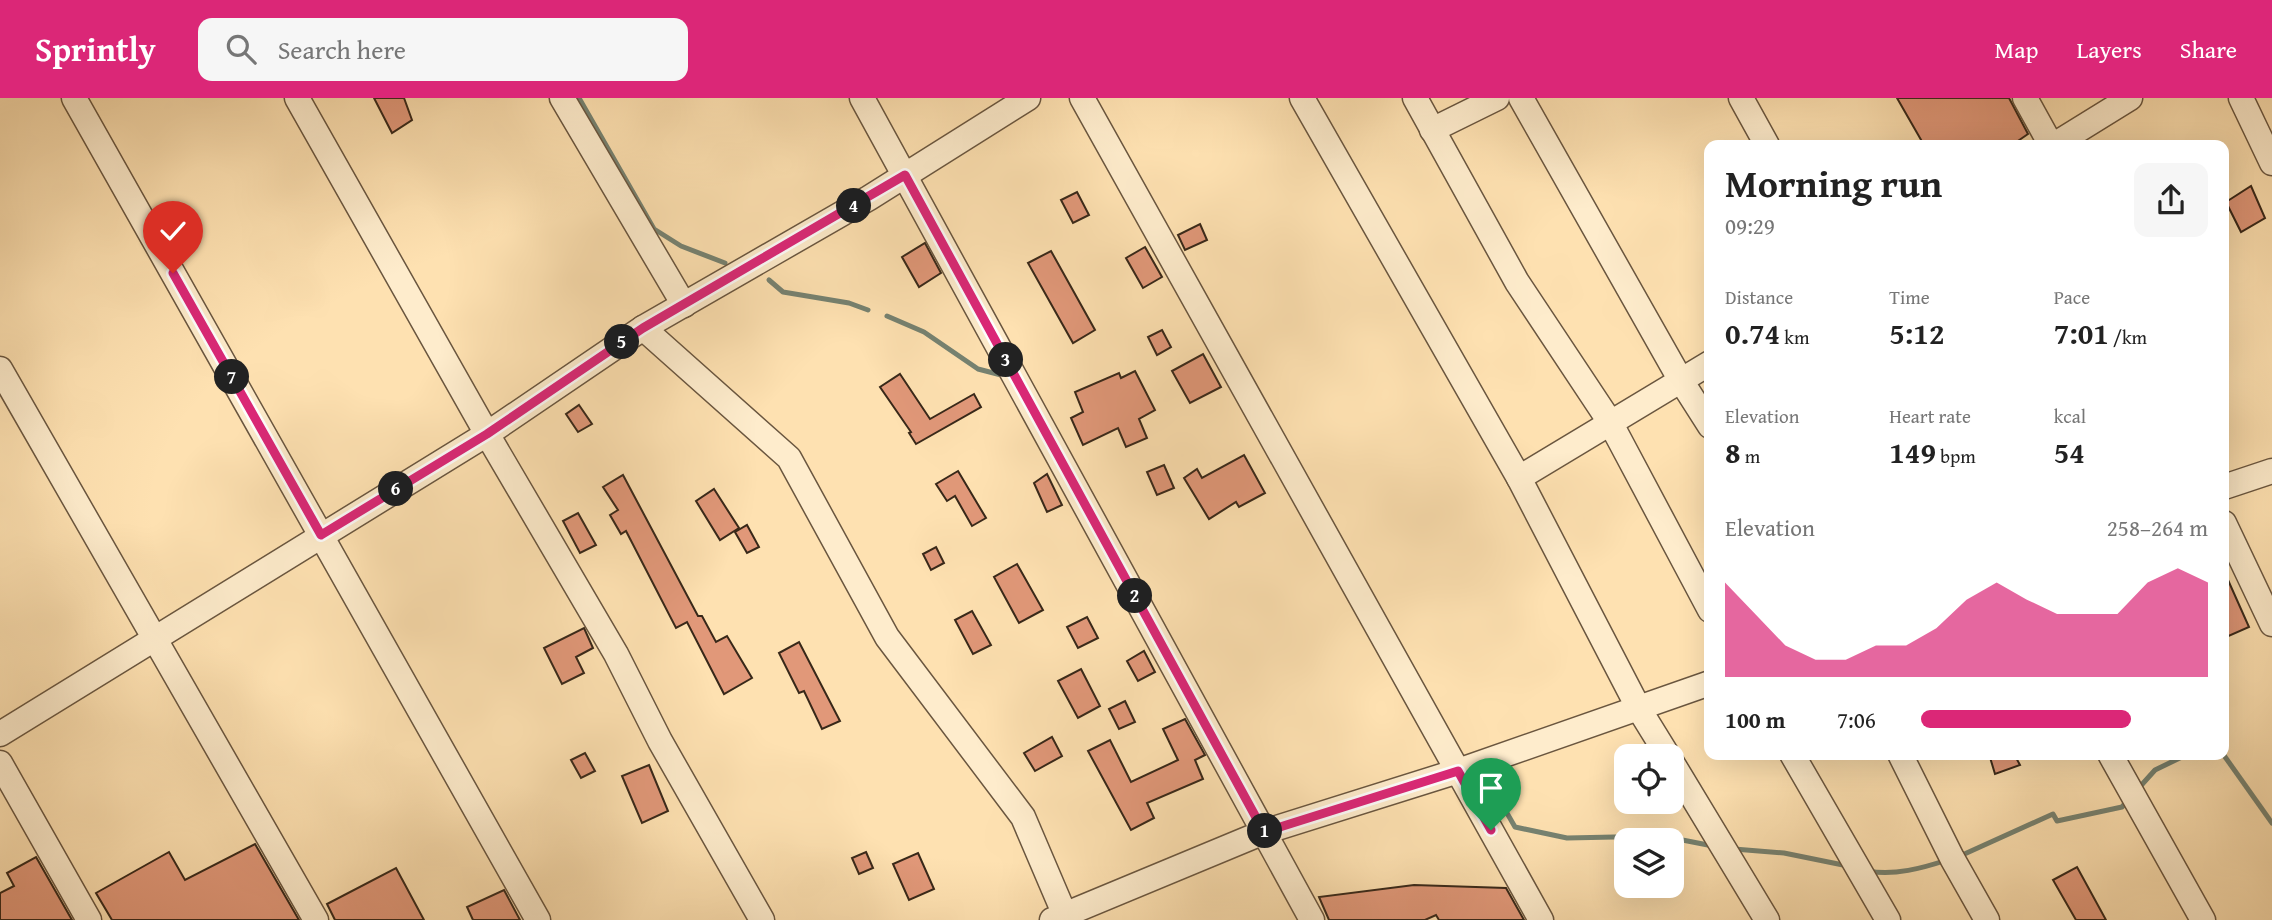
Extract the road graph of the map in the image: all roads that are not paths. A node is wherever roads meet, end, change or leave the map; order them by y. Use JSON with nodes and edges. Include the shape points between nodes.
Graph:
{"nodes":[{"id":1,"x":74,"y":98,"type":"edge"},
{"id":2,"x":297,"y":98,"type":"edge"},
{"id":3,"x":562,"y":98,"type":"edge"},
{"id":4,"x":862,"y":98,"type":"edge"},
{"id":5,"x":1028,"y":98,"type":"edge"},
{"id":6,"x":1082,"y":98,"type":"edge"},
{"id":7,"x":1303,"y":98,"type":"edge"},
{"id":8,"x":1415,"y":98,"type":"edge"},
{"id":9,"x":1497,"y":98,"type":"edge"},
{"id":10,"x":1521,"y":98,"type":"edge"},
{"id":11,"x":1741,"y":98,"type":"edge"},
{"id":12,"x":2025,"y":98,"type":"edge"},
{"id":13,"x":2130,"y":98,"type":"edge"},
{"id":14,"x":2241,"y":98,"type":"edge"},
{"id":15,"x":1432,"y":130,"type":"junction"},
{"id":16,"x":1764,"y":140,"type":"edge"},
{"id":17,"x":2049,"y":140,"type":"edge"},
{"id":18,"x":2060,"y":140,"type":"edge"},
{"id":19,"x":2272,"y":163,"type":"edge"},
{"id":20,"x":905,"y":175,"type":"junction"},
{"id":21,"x":684,"y":305,"type":"junction"},
{"id":22,"x":643,"y":328,"type":"junction"},
{"id":23,"x":1704,"y":366,"type":"edge"},
{"id":24,"x":0,"y":369,"type":"edge"},
{"id":25,"x":1680,"y":379,"type":"junction"},
{"id":26,"x":1704,"y":417,"type":"edge"},
{"id":27,"x":1610,"y":422,"type":"junction"},
{"id":28,"x":487,"y":434,"type":"junction"},
{"id":29,"x":2272,"y":471,"type":"edge"},
{"id":30,"x":1519,"y":478,"type":"junction"},
{"id":31,"x":2229,"y":485,"type":"edge"},
{"id":32,"x":2229,"y":534,"type":"edge"},
{"id":33,"x":321,"y":535,"type":"junction"},
{"id":34,"x":1704,"y":599,"type":"edge"},
{"id":35,"x":2272,"y":624,"type":"edge"},
{"id":36,"x":156,"y":638,"type":"junction"},
{"id":37,"x":1704,"y":685,"type":"edge"},
{"id":38,"x":1639,"y":709,"type":"junction"},
{"id":39,"x":0,"y":734,"type":"edge"},
{"id":40,"x":1661,"y":744,"type":"edge"},
{"id":41,"x":1795,"y":760,"type":"edge"},
{"id":42,"x":1903,"y":760,"type":"edge"},
{"id":43,"x":2113,"y":760,"type":"edge"},
{"id":44,"x":0,"y":763,"type":"edge"},
{"id":45,"x":1458,"y":771,"type":"junction"},
{"id":46,"x":1684,"y":783,"type":"edge"},
{"id":47,"x":1264,"y":832,"type":"junction"},
{"id":48,"x":1061,"y":918,"type":"edge"},
{"id":49,"x":89,"y":920,"type":"edge"},
{"id":50,"x":316,"y":920,"type":"edge"},
{"id":51,"x":538,"y":920,"type":"edge"},
{"id":52,"x":762,"y":920,"type":"edge"},
{"id":53,"x":1312,"y":920,"type":"edge"},
{"id":54,"x":1542,"y":920,"type":"edge"},
{"id":55,"x":1767,"y":920,"type":"edge"},
{"id":56,"x":1888,"y":920,"type":"edge"},
{"id":57,"x":1987,"y":920,"type":"edge"},
{"id":58,"x":2203,"y":920,"type":"edge"}],
"edges":[{"from":1,"to":33,"type":"street"},
{"from":2,"to":28,"type":"street"},
{"from":3,"to":21,"type":"street"},
{"from":4,"to":20,"type":"street"},
{"from":5,"to":20,"type":"street"},
{"from":6,"to":45,"type":"street"},
{"from":7,"to":30,"type":"street"},
{"from":8,"to":15,"type":"street"},
{"from":9,"to":15,"type":"street"},
{"from":10,"to":25,"type":"street"},
{"from":11,"to":16,"type":"street"},
{"from":12,"to":17,"type":"street"},
{"from":13,"to":18,"type":"street"},
{"from":14,"to":19,"type":"street"},
{"from":15,"to":27,"type":"street","via":[[1517,282]]},
{"from":20,"to":21,"type":"street"},
{"from":20,"to":47,"type":"street"},
{"from":21,"to":22,"type":"street"},
{"from":22,"to":28,"type":"street"},
{"from":22,"to":48,"type":"street","via":[[789,458],[887,636],[1023,817]]},
{"from":23,"to":25,"type":"street"},
{"from":24,"to":36,"type":"street"},
{"from":25,"to":26,"type":"street"},
{"from":25,"to":27,"type":"street"},
{"from":27,"to":30,"type":"street"},
{"from":27,"to":34,"type":"street"},
{"from":28,"to":33,"type":"street"},
{"from":28,"to":52,"type":"street","via":[[616,654]]},
{"from":29,"to":31,"type":"street"},
{"from":30,"to":38,"type":"street"},
{"from":32,"to":35,"type":"street"},
{"from":33,"to":36,"type":"street"},
{"from":33,"to":51,"type":"street"},
{"from":36,"to":39,"type":"street"},
{"from":36,"to":50,"type":"street"},
{"from":37,"to":38,"type":"street"},
{"from":38,"to":40,"type":"street"},
{"from":38,"to":45,"type":"street"},
{"from":41,"to":56,"type":"street"},
{"from":42,"to":57,"type":"street"},
{"from":43,"to":58,"type":"street"},
{"from":44,"to":49,"type":"street"},
{"from":45,"to":47,"type":"street"},
{"from":45,"to":54,"type":"street"},
{"from":46,"to":55,"type":"street"},
{"from":47,"to":48,"type":"street"},
{"from":47,"to":53,"type":"street"}]}
